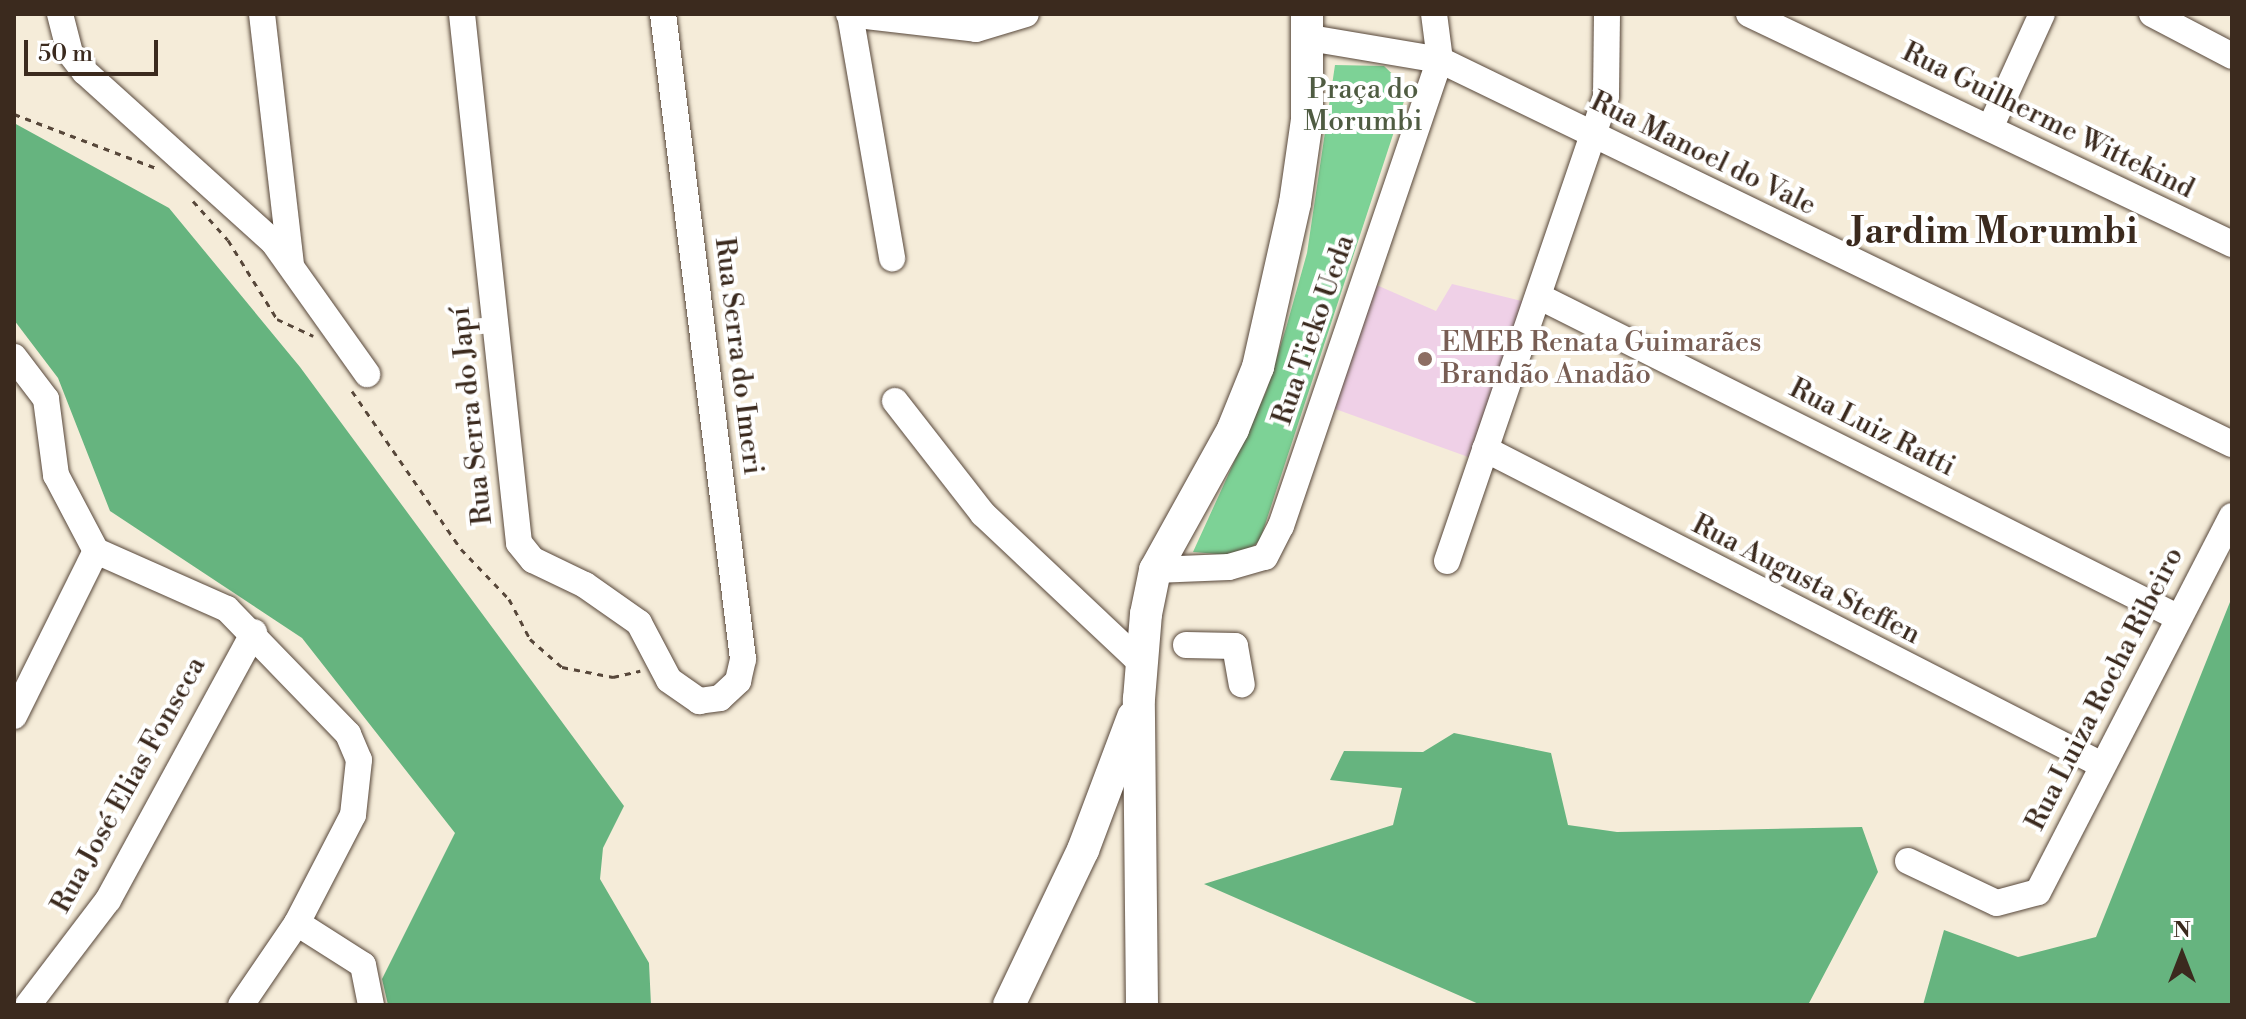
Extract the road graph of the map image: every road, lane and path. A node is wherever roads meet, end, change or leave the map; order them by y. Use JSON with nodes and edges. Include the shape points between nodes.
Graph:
{"nodes":[{"id":1,"x":60,"y":14,"type":"edge"},
{"id":2,"x":262,"y":14,"type":"edge"},
{"id":3,"x":462,"y":14,"type":"edge"},
{"id":4,"x":663,"y":14,"type":"edge"},
{"id":5,"x":850,"y":14,"type":"edge"},
{"id":6,"x":1026,"y":14,"type":"edge"},
{"id":7,"x":1434,"y":14,"type":"edge"},
{"id":8,"x":1607,"y":14,"type":"edge"},
{"id":9,"x":1749,"y":14,"type":"edge"},
{"id":10,"x":2042,"y":14,"type":"edge"},
{"id":11,"x":2152,"y":14,"type":"edge"},
{"id":12,"x":1308,"y":26,"type":"edge"},
{"id":13,"x":2232,"y":56,"type":"edge"},
{"id":14,"x":1440,"y":60,"type":"junction"},
{"id":15,"x":14,"y":114,"type":"edge"},
{"id":16,"x":1990,"y":128,"type":"junction"},
{"id":17,"x":1590,"y":136,"type":"junction"},
{"id":18,"x":165,"y":170,"type":"dead end"},
{"id":19,"x":186,"y":194,"type":"dead end"},
{"id":20,"x":2232,"y":244,"type":"edge"},
{"id":21,"x":892,"y":258,"type":"dead end"},
{"id":22,"x":291,"y":265,"type":"junction"},
{"id":23,"x":1540,"y":297,"type":"junction"},
{"id":24,"x":323,"y":349,"type":"dead end"},
{"id":25,"x":14,"y":357,"type":"edge"},
{"id":26,"x":358,"y":380,"type":"joint"},
{"id":27,"x":895,"y":401,"type":"dead end"},
{"id":28,"x":2232,"y":444,"type":"edge"},
{"id":29,"x":1485,"y":449,"type":"junction"},
{"id":30,"x":2232,"y":516,"type":"edge"},
{"id":31,"x":96,"y":551,"type":"junction"},
{"id":32,"x":1447,"y":561,"type":"dead end"},
{"id":33,"x":1155,"y":570,"type":"junction"},
{"id":34,"x":2175,"y":616,"type":"junction"},
{"id":35,"x":254,"y":632,"type":"junction"},
{"id":36,"x":1186,"y":645,"type":"dead end"},
{"id":37,"x":1142,"y":664,"type":"junction"},
{"id":38,"x":659,"y":666,"type":"junction"},
{"id":39,"x":1242,"y":684,"type":"dead end"},
{"id":40,"x":720,"y":698,"type":"joint"},
{"id":41,"x":1139,"y":699,"type":"junction"},
{"id":42,"x":14,"y":716,"type":"edge"},
{"id":43,"x":2100,"y":764,"type":"junction"},
{"id":44,"x":1142,"y":848,"type":"junction"},
{"id":45,"x":1083,"y":850,"type":"junction"},
{"id":46,"x":1908,"y":861,"type":"dead end"},
{"id":47,"x":297,"y":923,"type":"junction"},
{"id":48,"x":28,"y":1005,"type":"edge"},
{"id":49,"x":241,"y":1005,"type":"edge"},
{"id":50,"x":371,"y":1005,"type":"edge"},
{"id":51,"x":1009,"y":1005,"type":"edge"},
{"id":52,"x":1142,"y":1005,"type":"edge"}],
"edges":[{"from":1,"to":22,"type":"street","via":[[70,53],[85,72],[196,165]]},
{"from":2,"to":22,"type":"street"},
{"from":3,"to":38,"type":"street","name":"Rua Serra do Japí","via":[[519,543],[533,560],[585,585],[639,623]]},
{"from":4,"to":40,"type":"street","name":"Rua Serra do Imeri","via":[[743,659],[738,681]]},
{"from":5,"to":6,"type":"street","via":[[976,29]]},
{"from":5,"to":21,"type":"street"},
{"from":7,"to":14,"type":"street","name":"Rua Tieko Ueda"},
{"from":8,"to":17,"type":"street","via":[[1611,67]]},
{"from":9,"to":16,"type":"street","name":"Rua Guilherme Wittekind"},
{"from":10,"to":16,"type":"street"},
{"from":11,"to":13,"type":"street"},
{"from":12,"to":14,"type":"street","name":"Rua Manoel do Vale"},
{"from":12,"to":33,"type":"main road","via":[[1295,203],[1258,367],[1233,429]]},
{"from":14,"to":17,"type":"street","name":"Rua Manoel do Vale"},
{"from":14,"to":33,"type":"street","name":"Rua Tieko Ueda","via":[[1265,557],[1229,567]]},
{"from":15,"to":18,"type":"path","via":[[92,149]]},
{"from":16,"to":20,"type":"street","name":"Rua Guilherme Wittekind"},
{"from":17,"to":23,"type":"street"},
{"from":17,"to":28,"type":"street","name":"Rua Manoel do Vale"},
{"from":19,"to":24,"type":"path","via":[[228,240],[277,319]]},
{"from":22,"to":26,"type":"street"},
{"from":23,"to":29,"type":"street"},
{"from":23,"to":34,"type":"street","name":"Rua Luiz Ratti"},
{"from":25,"to":31,"type":"street","via":[[46,399],[56,475]]},
{"from":26,"to":38,"type":"path","via":[[461,549],[509,599],[530,639],[562,667],[613,677]]},
{"from":27,"to":37,"type":"street","via":[[983,514]]},
{"from":29,"to":32,"type":"street"},
{"from":29,"to":43,"type":"street","name":"Rua Augusta Steffen"},
{"from":30,"to":34,"type":"street","name":"Rua Luiza Rocha Ribeiro"},
{"from":31,"to":35,"type":"street","via":[[227,609]]},
{"from":31,"to":42,"type":"street"},
{"from":33,"to":37,"type":"main road"},
{"from":34,"to":43,"type":"street","name":"Rua Luiza Rocha Ribeiro"},
{"from":35,"to":47,"type":"street","via":[[348,734],[359,760],[353,815]]},
{"from":35,"to":48,"type":"street","name":"Rua José Elias Fonseca","via":[[108,900]]},
{"from":36,"to":39,"type":"street","via":[[1235,646]]},
{"from":37,"to":41,"type":"main road"},
{"from":38,"to":40,"type":"street","name":"Rua Serra do Japí","via":[[683,695]]},
{"from":41,"to":44,"type":"main road"},
{"from":41,"to":45,"type":"main road"},
{"from":43,"to":46,"type":"street","name":"Rua Luiza Rocha Ribeiro","via":[[2038,892],[1997,903]]},
{"from":44,"to":45,"type":"main road","via":[[1111,840]]},
{"from":44,"to":52,"type":"main road"},
{"from":45,"to":51,"type":"main road"},
{"from":47,"to":49,"type":"street"},
{"from":47,"to":50,"type":"street","via":[[363,965]]}]}
